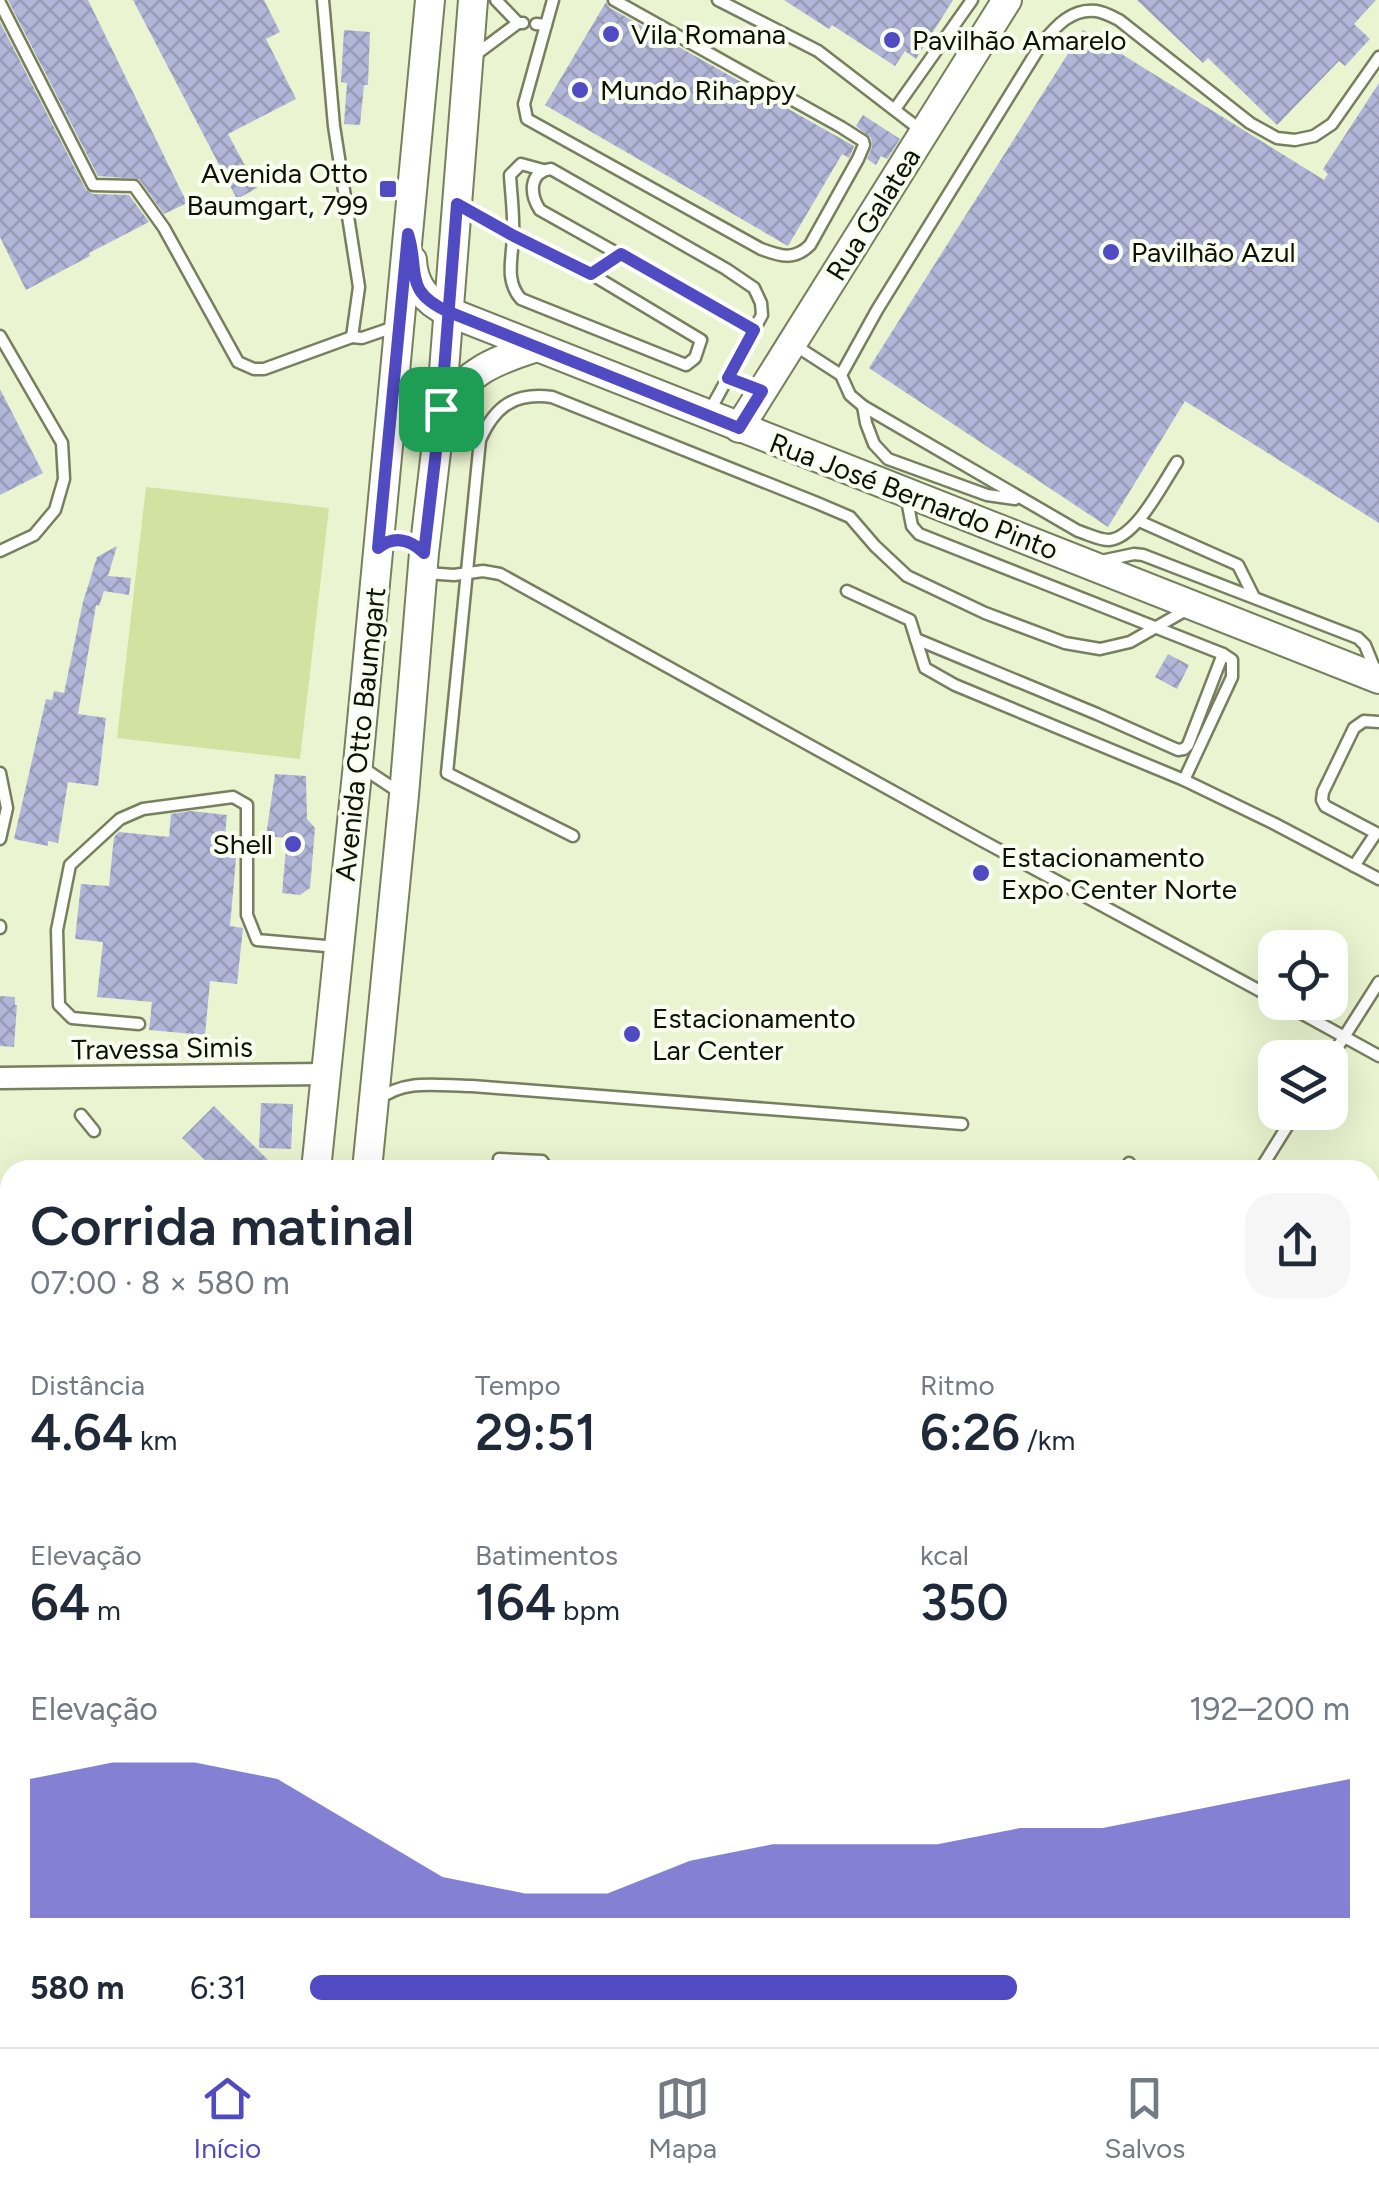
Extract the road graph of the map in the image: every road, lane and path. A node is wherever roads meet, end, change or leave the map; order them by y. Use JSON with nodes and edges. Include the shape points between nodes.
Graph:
{"nodes":[{"id":1,"x":323,"y":0,"type":"edge"},
{"id":2,"x":430,"y":0,"type":"edge"},
{"id":3,"x":473,"y":0,"type":"edge"},
{"id":4,"x":496,"y":0,"type":"edge"},
{"id":5,"x":553,"y":0,"type":"edge"},
{"id":6,"x":614,"y":0,"type":"edge"},
{"id":7,"x":718,"y":0,"type":"edge"},
{"id":8,"x":972,"y":0,"type":"edge"},
{"id":9,"x":1007,"y":0,"type":"edge"},
{"id":10,"x":0,"y":2,"type":"edge"},
{"id":11,"x":531,"y":24,"type":"junction"},
{"id":12,"x":1379,"y":57,"type":"edge"},
{"id":13,"x":468,"y":60,"type":"junction"},
{"id":14,"x":896,"y":109,"type":"junction"},
{"id":15,"x":924,"y":133,"type":"junction"},
{"id":16,"x":543,"y":170,"type":"junction"},
{"id":17,"x":457,"y":204,"type":"junction"},
{"id":18,"x":408,"y":234,"type":"junction"},
{"id":19,"x":514,"y":236,"type":"junction"},
{"id":20,"x":621,"y":254,"type":"junction"},
{"id":21,"x":591,"y":274,"type":"junction"},
{"id":22,"x":449,"y":312,"type":"junction"},
{"id":23,"x":400,"y":325,"type":"junction"},
{"id":24,"x":754,"y":330,"type":"junction"},
{"id":25,"x":0,"y":336,"type":"edge"},
{"id":26,"x":352,"y":337,"type":"junction"},
{"id":27,"x":792,"y":344,"type":"junction"},
{"id":28,"x":537,"y":347,"type":"junction"},
{"id":29,"x":841,"y":375,"type":"junction"},
{"id":30,"x":728,"y":378,"type":"junction"},
{"id":31,"x":762,"y":391,"type":"junction"},
{"id":32,"x":863,"y":406,"type":"junction"},
{"id":33,"x":441,"y":409,"type":"junction"},
{"id":34,"x":707,"y":415,"type":"junction"},
{"id":35,"x":739,"y":428,"type":"junction"},
{"id":36,"x":1176,"y":462,"type":"dead end"},
{"id":37,"x":906,"y":494,"type":"junction"},
{"id":38,"x":1022,"y":500,"type":"junction"},
{"id":39,"x":1139,"y":521,"type":"junction"},
{"id":40,"x":378,"y":548,"type":"junction"},
{"id":41,"x":0,"y":551,"type":"edge"},
{"id":42,"x":424,"y":563,"type":"junction"},
{"id":43,"x":1085,"y":564,"type":"junction"},
{"id":44,"x":467,"y":573,"type":"junction"},
{"id":45,"x":848,"y":591,"type":"dead end"},
{"id":46,"x":1254,"y":597,"type":"junction"},
{"id":47,"x":1193,"y":607,"type":"junction"},
{"id":48,"x":1156,"y":627,"type":"junction"},
{"id":49,"x":916,"y":639,"type":"junction"},
{"id":50,"x":1379,"y":643,"type":"edge"},
{"id":51,"x":1366,"y":645,"type":"junction"},
{"id":52,"x":1224,"y":654,"type":"junction"},
{"id":53,"x":1379,"y":679,"type":"edge"},
{"id":54,"x":1379,"y":722,"type":"edge"},
{"id":55,"x":358,"y":764,"type":"junction"},
{"id":56,"x":0,"y":773,"type":"edge"},
{"id":57,"x":1184,"y":780,"type":"junction"},
{"id":58,"x":404,"y":795,"type":"junction"},
{"id":59,"x":573,"y":836,"type":"dead end"},
{"id":60,"x":0,"y":840,"type":"edge"},
{"id":61,"x":1354,"y":866,"type":"junction"},
{"id":62,"x":1379,"y":878,"type":"edge"},
{"id":63,"x":338,"y":947,"type":"junction"},
{"id":64,"x":1379,"y":982,"type":"edge"},
{"id":65,"x":1258,"y":990,"type":"edge"},
{"id":66,"x":1313,"y":1020,"type":"edge"},
{"id":67,"x":139,"y":1024,"type":"dead end"},
{"id":68,"x":1344,"y":1037,"type":"junction"},
{"id":69,"x":1342,"y":1040,"type":"edge"},
{"id":70,"x":1379,"y":1056,"type":"edge"},
{"id":71,"x":326,"y":1074,"type":"junction"},
{"id":72,"x":0,"y":1078,"type":"edge"},
{"id":73,"x":374,"y":1104,"type":"junction"},
{"id":74,"x":80,"y":1116,"type":"dead end"},
{"id":75,"x":962,"y":1124,"type":"dead end"},
{"id":76,"x":1285,"y":1130,"type":"edge"},
{"id":77,"x":94,"y":1131,"type":"dead end"},
{"id":78,"x":499,"y":1159,"type":"dead end"},
{"id":79,"x":317,"y":1160,"type":"edge"},
{"id":80,"x":368,"y":1160,"type":"edge"},
{"id":81,"x":513,"y":1160,"type":"edge"},
{"id":82,"x":1266,"y":1160,"type":"edge"}],
"edges":[{"from":1,"to":26,"type":"lane","via":[[359,287]]},
{"from":2,"to":18,"type":"main road","name":"Avenida Otto Baumgart"},
{"from":3,"to":13,"type":"main road","name":"Avenida Otto Baumgart"},
{"from":4,"to":11,"type":"lane"},
{"from":5,"to":11,"type":"lane"},
{"from":6,"to":11,"type":"lane","via":[[863,142],[802,254],[761,249],[528,119]]},
{"from":7,"to":14,"type":"lane","via":[[818,52]]},
{"from":8,"to":14,"type":"lane"},
{"from":9,"to":15,"type":"main road","name":"Rua Galatea"},
{"from":10,"to":26,"type":"lane","via":[[93,185],[134,186],[238,362],[264,369]]},
{"from":11,"to":13,"type":"lane"},
{"from":12,"to":29,"type":"lane","via":[[1332,124],[1314,136],[1276,138],[1120,20],[1096,11],[1074,14],[1042,42]]},
{"from":13,"to":17,"type":"main road","name":"Avenida Otto Baumgart"},
{"from":14,"to":15,"type":"lane"},
{"from":15,"to":27,"type":"main road","name":"Rua Galatea"},
{"from":16,"to":19,"type":"lane","via":[[521,164],[510,175]]},
{"from":16,"to":20,"type":"lane","via":[[532,184],[540,210]]},
{"from":16,"to":24,"type":"lane","via":[[754,288],[762,316]]},
{"from":17,"to":19,"type":"lane"},
{"from":17,"to":22,"type":"main road","name":"Avenida Otto Baumgart"},
{"from":18,"to":22,"type":"main road","via":[[418,286]]},
{"from":18,"to":23,"type":"main road","name":"Avenida Otto Baumgart"},
{"from":19,"to":21,"type":"lane"},
{"from":19,"to":21,"type":"lane","via":[[511,282],[521,299],[686,365],[695,358],[700,340]]},
{"from":20,"to":21,"type":"lane"},
{"from":20,"to":24,"type":"lane"},
{"from":22,"to":28,"type":"main road","name":"Rua José Bernardo Pinto"},
{"from":22,"to":33,"type":"main road","name":"Avenida Otto Baumgart"},
{"from":23,"to":26,"type":"lane"},
{"from":23,"to":40,"type":"main road","name":"Avenida Otto Baumgart"},
{"from":24,"to":30,"type":"lane"},
{"from":25,"to":41,"type":"lane","via":[[62,443],[64,479],[55,510],[34,535]]},
{"from":27,"to":29,"type":"lane"},
{"from":27,"to":31,"type":"main road","name":"Rua Galatea"},
{"from":28,"to":33,"type":"main road","via":[[476,373]]},
{"from":28,"to":34,"type":"main road","name":"Rua José Bernardo Pinto"},
{"from":29,"to":32,"type":"lane"},
{"from":30,"to":31,"type":"lane"},
{"from":30,"to":34,"type":"lane"},
{"from":31,"to":35,"type":"main road","name":"Rua Galatea"},
{"from":32,"to":38,"type":"lane"},
{"from":32,"to":38,"type":"lane","via":[[874,444],[888,460],[987,495]]},
{"from":33,"to":42,"type":"main road","name":"Avenida Otto Baumgart"},
{"from":34,"to":35,"type":"main road","name":"Rua José Bernardo Pinto"},
{"from":35,"to":37,"type":"main road","name":"Rua José Bernardo Pinto"},
{"from":36,"to":39,"type":"lane"},
{"from":37,"to":43,"type":"main road","name":"Rua José Bernardo Pinto"},
{"from":37,"to":48,"type":"lane","via":[[920,534]]},
{"from":38,"to":39,"type":"lane","via":[[1101,539],[1121,536]]},
{"from":39,"to":46,"type":"lane","via":[[1238,565]]},
{"from":40,"to":42,"type":"main road","via":[[400,539],[414,543]]},
{"from":40,"to":55,"type":"main road","name":"Avenida Otto Baumgart"},
{"from":42,"to":44,"type":"lane"},
{"from":42,"to":58,"type":"main road","name":"Avenida Otto Baumgart"},
{"from":43,"to":46,"type":"lane","via":[[1144,555]]},
{"from":43,"to":47,"type":"main road","name":"Rua José Bernardo Pinto"},
{"from":44,"to":48,"type":"lane","via":[[480,440],[509,402],[533,394],[850,517],[907,576],[1065,644],[1100,649]]},
{"from":44,"to":59,"type":"lane","via":[[447,773]]},
{"from":44,"to":65,"type":"lane","via":[[500,574]]},
{"from":45,"to":49,"type":"lane","via":[[910,620]]},
{"from":46,"to":51,"type":"lane"},
{"from":47,"to":48,"type":"lane"},
{"from":47,"to":53,"type":"main road","name":"Rua José Bernardo Pinto"},
{"from":48,"to":52,"type":"lane"},
{"from":49,"to":52,"type":"lane","via":[[1178,750],[1196,725]]},
{"from":49,"to":57,"type":"lane","via":[[925,668],[955,686]]},
{"from":50,"to":51,"type":"lane"},
{"from":51,"to":53,"type":"lane"},
{"from":52,"to":57,"type":"lane","via":[[1232,660],[1232,677]]},
{"from":54,"to":61,"type":"lane","via":[[1354,728],[1322,792],[1325,806],[1376,833]]},
{"from":55,"to":58,"type":"lane"},
{"from":55,"to":63,"type":"main road","name":"Avenida Otto Baumgart"},
{"from":56,"to":60,"type":"lane","via":[[8,808]]},
{"from":57,"to":61,"type":"lane"},
{"from":58,"to":73,"type":"main road","name":"Avenida Otto Baumgart"},
{"from":61,"to":62,"type":"lane"},
{"from":63,"to":67,"type":"lane","via":[[256,940],[247,916],[247,804],[233,797],[143,809],[120,819],[70,865],[58,930],[60,1004],[72,1018]]},
{"from":63,"to":71,"type":"main road","name":"Avenida Otto Baumgart"},
{"from":64,"to":68,"type":"lane"},
{"from":66,"to":68,"type":"lane"},
{"from":68,"to":69,"type":"lane"},
{"from":68,"to":70,"type":"lane"},
{"from":71,"to":72,"type":"street","name":"Travessa Simis"},
{"from":71,"to":79,"type":"main road","name":"Avenida Otto Baumgart"},
{"from":73,"to":75,"type":"lane","via":[[404,1086],[472,1086]]},
{"from":73,"to":80,"type":"main road","name":"Avenida Otto Baumgart"},
{"from":74,"to":77,"type":"lane"},
{"from":76,"to":82,"type":"lane"},
{"from":78,"to":81,"type":"lane"}]}
